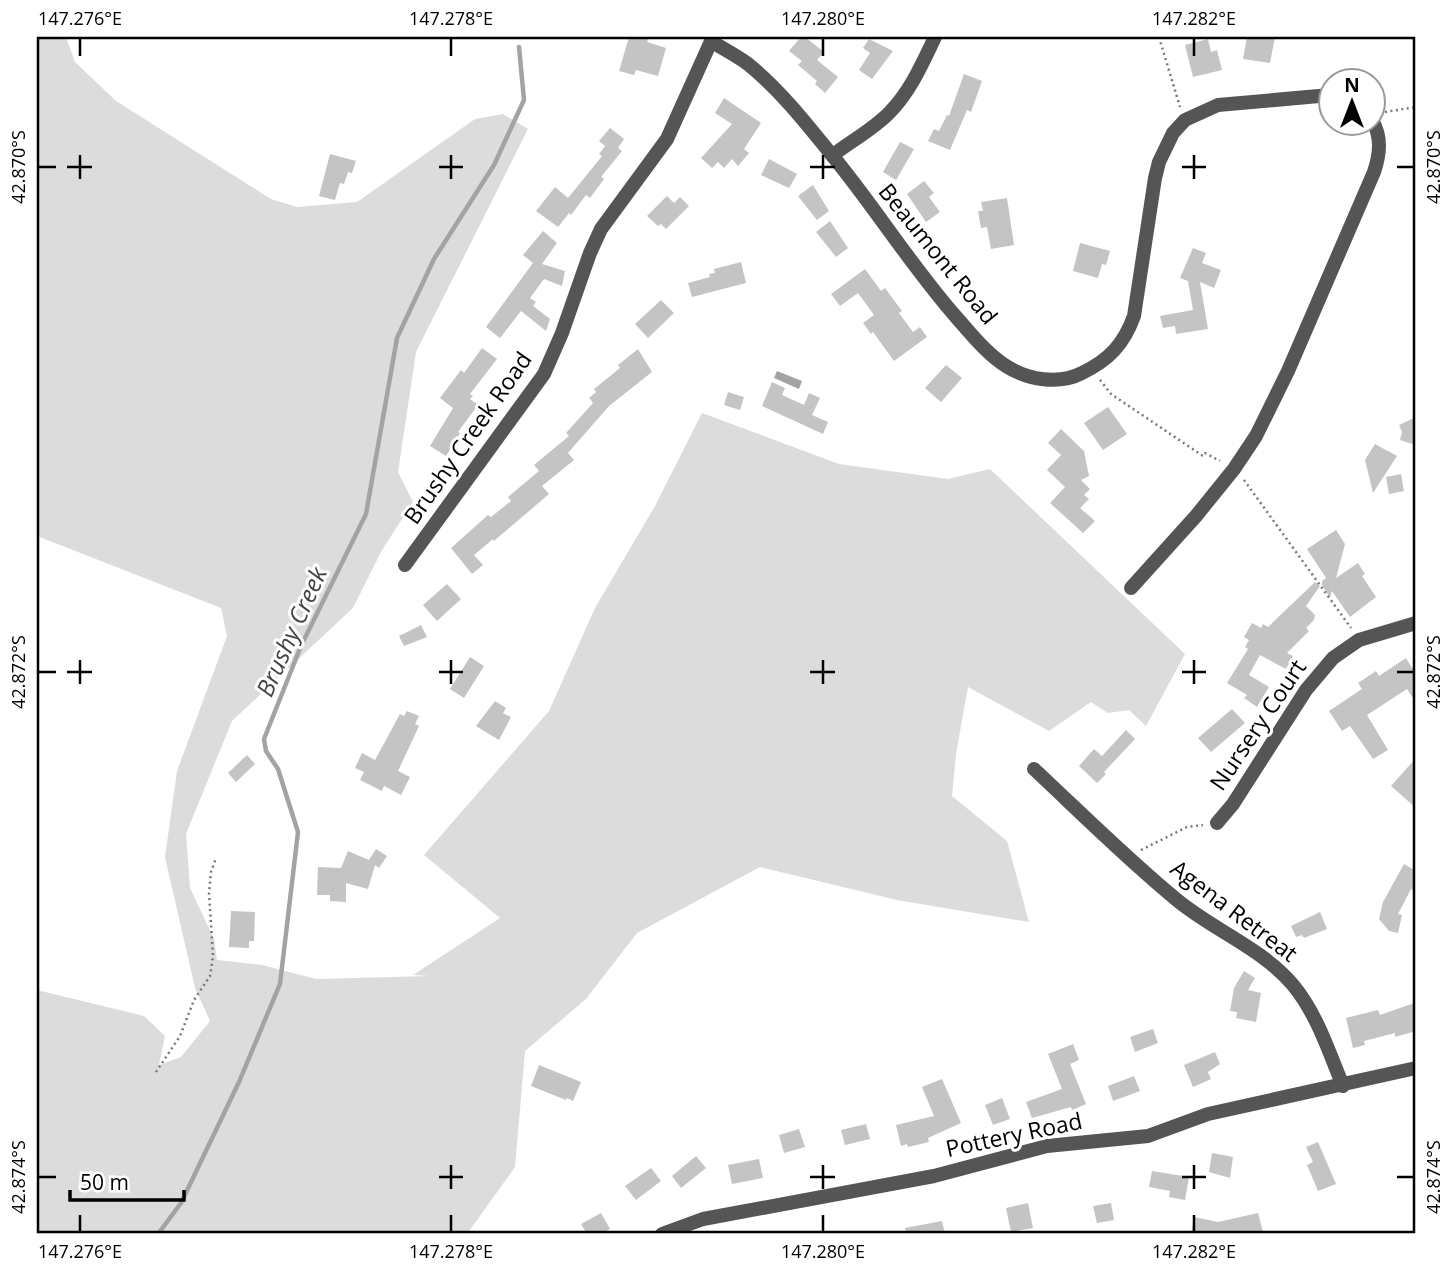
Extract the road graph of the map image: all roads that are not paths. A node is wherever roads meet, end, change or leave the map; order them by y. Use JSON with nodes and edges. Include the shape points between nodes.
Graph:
{"nodes":[{"id":1,"x":934,"y":37,"type":"edge"},
{"id":2,"x":713,"y":39,"type":"edge"},
{"id":3,"x":1316,"y":96,"type":"edge"},
{"id":4,"x":1379,"y":136,"type":"edge"},
{"id":5,"x":833,"y":155,"type":"junction"},
{"id":6,"x":405,"y":565,"type":"dead end"},
{"id":7,"x":1130,"y":588,"type":"dead end"},
{"id":8,"x":1416,"y":623,"type":"edge"},
{"id":9,"x":1034,"y":769,"type":"dead end"},
{"id":10,"x":1216,"y":823,"type":"road end"},
{"id":11,"x":1416,"y":1068,"type":"edge"},
{"id":12,"x":1343,"y":1086,"type":"junction"},
{"id":13,"x":662,"y":1234,"type":"edge"}],
"edges":[{"from":1,"to":5,"type":"street","via":[[900,100]]},
{"from":2,"to":5,"type":"street","name":"Beaumont Road","via":[[778,92]]},
{"from":2,"to":6,"type":"street","name":"Brushy Creek Road","via":[[667,139],[595,241],[544,374]]},
{"from":3,"to":5,"type":"street","name":"Beaumont Road","via":[[1218,105],[1185,120],[1159,162],[1134,316],[1127,334],[1105,360],[1076,376],[1026,376],[991,355],[933,291]]},
{"from":4,"to":7,"type":"street","via":[[1374,172],[1270,409],[1234,469]]},
{"from":8,"to":10,"type":"street","name":"Nursery Court","via":[[1359,640],[1333,657]]},
{"from":9,"to":12,"type":"street","name":"Agena Retreat","via":[[1177,900],[1268,962],[1293,985],[1320,1029]]},
{"from":11,"to":12,"type":"street","name":"Pottery Road"},
{"from":12,"to":13,"type":"street","name":"Pottery Road","via":[[1208,1114],[1148,1136],[1048,1146],[934,1176],[703,1219]]}]}
